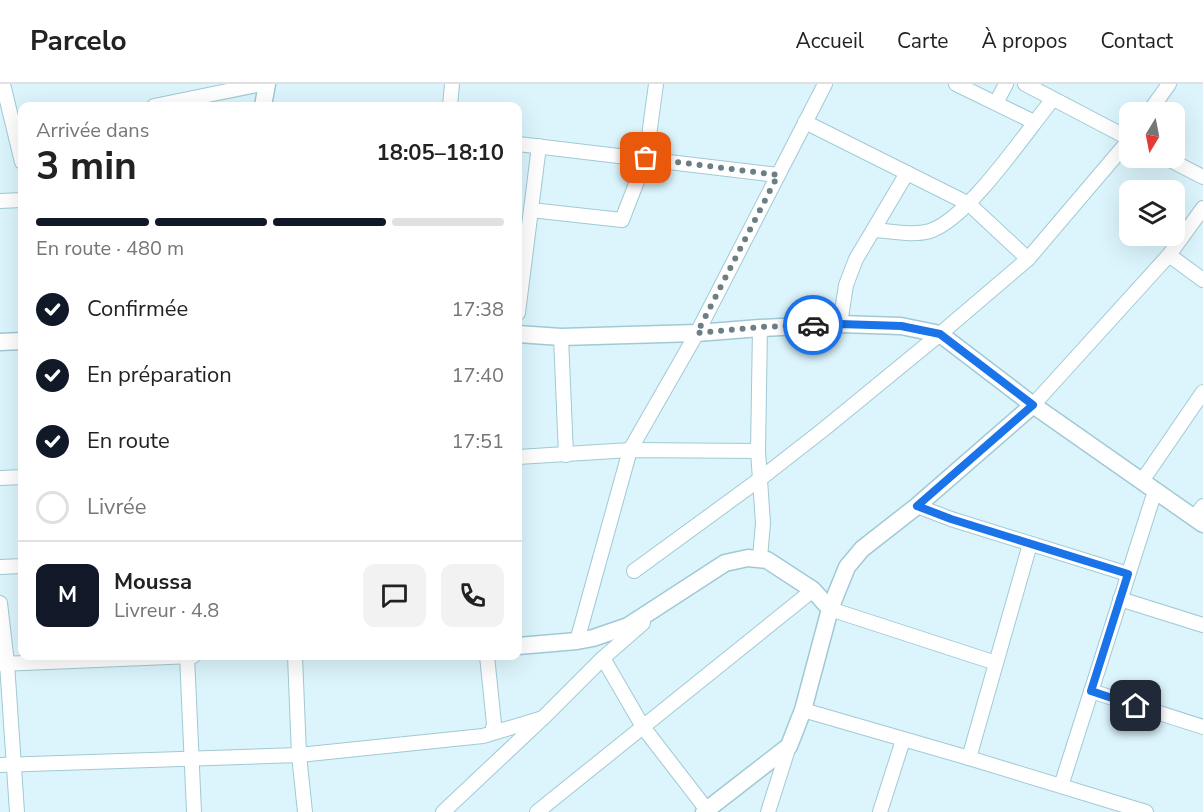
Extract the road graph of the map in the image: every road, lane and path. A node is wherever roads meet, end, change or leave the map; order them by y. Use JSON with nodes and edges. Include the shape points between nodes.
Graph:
{"nodes":[{"id":1,"x":3,"y":84,"type":"edge"},
{"id":2,"x":264,"y":84,"type":"edge"},
{"id":3,"x":452,"y":84,"type":"edge"},
{"id":4,"x":656,"y":84,"type":"edge"},
{"id":5,"x":825,"y":84,"type":"edge"},
{"id":6,"x":956,"y":84,"type":"edge"},
{"id":7,"x":1006,"y":84,"type":"edge"},
{"id":8,"x":1025,"y":84,"type":"edge"},
{"id":9,"x":1169,"y":84,"type":"edge"},
{"id":10,"x":1053,"y":99,"type":"junction"},
{"id":11,"x":174,"y":102,"type":"edge"},
{"id":12,"x":263,"y":102,"type":"edge"},
{"id":13,"x":450,"y":102,"type":"edge"},
{"id":14,"x":1156,"y":102,"type":"edge"},
{"id":15,"x":996,"y":103,"type":"junction"},
{"id":16,"x":805,"y":122,"type":"junction"},
{"id":17,"x":1034,"y":122,"type":"junction"},
{"id":18,"x":18,"y":131,"type":"edge"},
{"id":19,"x":1119,"y":133,"type":"edge"},
{"id":20,"x":522,"y":144,"type":"edge"},
{"id":21,"x":539,"y":146,"type":"junction"},
{"id":22,"x":1119,"y":152,"type":"edge"},
{"id":23,"x":646,"y":158,"type":"junction"},
{"id":24,"x":1185,"y":168,"type":"edge"},
{"id":25,"x":907,"y":173,"type":"junction"},
{"id":26,"x":778,"y":175,"type":"junction"},
{"id":27,"x":1203,"y":177,"type":"edge"},
{"id":28,"x":0,"y":201,"type":"edge"},
{"id":29,"x":18,"y":201,"type":"edge"},
{"id":30,"x":969,"y":204,"type":"junction"},
{"id":31,"x":1203,"y":208,"type":"edge"},
{"id":32,"x":531,"y":210,"type":"junction"},
{"id":33,"x":874,"y":230,"type":"junction"},
{"id":34,"x":1169,"y":255,"type":"junction"},
{"id":35,"x":1028,"y":259,"type":"junction"},
{"id":36,"x":1203,"y":280,"type":"edge"},
{"id":37,"x":522,"y":281,"type":"edge"},
{"id":38,"x":840,"y":324,"type":"junction"},
{"id":39,"x":760,"y":327,"type":"junction"},
{"id":40,"x":697,"y":333,"type":"junction"},
{"id":41,"x":522,"y":334,"type":"edge"},
{"id":42,"x":940,"y":334,"type":"junction"},
{"id":43,"x":561,"y":337,"type":"junction"},
{"id":44,"x":18,"y":341,"type":"edge"},
{"id":45,"x":0,"y":342,"type":"edge"},
{"id":46,"x":1203,"y":392,"type":"edge"},
{"id":47,"x":1033,"y":405,"type":"junction"},
{"id":48,"x":630,"y":450,"type":"junction"},
{"id":49,"x":758,"y":451,"type":"junction"},
{"id":50,"x":566,"y":455,"type":"junction"},
{"id":51,"x":522,"y":457,"type":"edge"},
{"id":52,"x":18,"y":477,"type":"edge"},
{"id":53,"x":0,"y":478,"type":"edge"},
{"id":54,"x":760,"y":479,"type":"junction"},
{"id":55,"x":1148,"y":486,"type":"junction"},
{"id":56,"x":917,"y":506,"type":"junction"},
{"id":57,"x":1200,"y":516,"type":"edge"},
{"id":58,"x":1030,"y":544,"type":"junction"},
{"id":59,"x":760,"y":558,"type":"junction"},
{"id":60,"x":18,"y":566,"type":"edge"},
{"id":61,"x":0,"y":567,"type":"edge"},
{"id":62,"x":634,"y":571,"type":"dead end"},
{"id":63,"x":1128,"y":574,"type":"junction"},
{"id":64,"x":813,"y":590,"type":"junction"},
{"id":65,"x":1120,"y":599,"type":"junction"},
{"id":66,"x":0,"y":603,"type":"edge"},
{"id":67,"x":665,"y":603,"type":"junction"},
{"id":68,"x":830,"y":609,"type":"junction"},
{"id":69,"x":1203,"y":626,"type":"edge"},
{"id":70,"x":577,"y":641,"type":"junction"},
{"id":71,"x":522,"y":646,"type":"edge"},
{"id":72,"x":603,"y":658,"type":"junction"},
{"id":73,"x":82,"y":660,"type":"edge"},
{"id":74,"x":187,"y":660,"type":"edge"},
{"id":75,"x":295,"y":660,"type":"edge"},
{"id":76,"x":487,"y":660,"type":"edge"},
{"id":77,"x":4,"y":663,"type":"edge"},
{"id":78,"x":996,"y":663,"type":"junction"},
{"id":79,"x":1091,"y":691,"type":"junction"},
{"id":80,"x":803,"y":710,"type":"junction"},
{"id":81,"x":543,"y":718,"type":"junction"},
{"id":82,"x":643,"y":727,"type":"junction"},
{"id":83,"x":1203,"y":727,"type":"edge"},
{"id":84,"x":492,"y":732,"type":"junction"},
{"id":85,"x":903,"y":740,"type":"junction"},
{"id":86,"x":789,"y":746,"type":"junction"},
{"id":87,"x":299,"y":755,"type":"junction"},
{"id":88,"x":969,"y":758,"type":"junction"},
{"id":89,"x":192,"y":759,"type":"junction"},
{"id":90,"x":7,"y":765,"type":"edge"},
{"id":91,"x":1061,"y":786,"type":"junction"},
{"id":92,"x":706,"y":811,"type":"edge"},
{"id":93,"x":17,"y":812,"type":"edge"},
{"id":94,"x":194,"y":812,"type":"edge"},
{"id":95,"x":305,"y":812,"type":"edge"},
{"id":96,"x":442,"y":812,"type":"edge"},
{"id":97,"x":537,"y":812,"type":"edge"},
{"id":98,"x":768,"y":812,"type":"edge"},
{"id":99,"x":880,"y":812,"type":"edge"},
{"id":100,"x":1146,"y":812,"type":"edge"}],
"edges":[{"from":1,"to":18,"type":"street"},
{"from":2,"to":11,"type":"street"},
{"from":2,"to":12,"type":"street"},
{"from":3,"to":13,"type":"street"},
{"from":4,"to":23,"type":"street"},
{"from":5,"to":16,"type":"street"},
{"from":6,"to":15,"type":"street"},
{"from":7,"to":15,"type":"street"},
{"from":8,"to":10,"type":"street"},
{"from":9,"to":14,"type":"street"},
{"from":10,"to":17,"type":"street"},
{"from":10,"to":19,"type":"street"},
{"from":15,"to":17,"type":"street"},
{"from":16,"to":25,"type":"street"},
{"from":16,"to":26,"type":"street"},
{"from":17,"to":30,"type":"street"},
{"from":20,"to":21,"type":"street"},
{"from":21,"to":23,"type":"street"},
{"from":21,"to":32,"type":"street"},
{"from":22,"to":35,"type":"street"},
{"from":23,"to":26,"type":"street"},
{"from":23,"to":32,"type":"street","via":[[622,220]]},
{"from":24,"to":27,"type":"street"},
{"from":25,"to":30,"type":"street"},
{"from":25,"to":33,"type":"street"},
{"from":26,"to":40,"type":"street"},
{"from":28,"to":29,"type":"street"},
{"from":30,"to":33,"type":"street","via":[[933,230]]},
{"from":30,"to":35,"type":"street"},
{"from":31,"to":34,"type":"street"},
{"from":32,"to":37,"type":"street"},
{"from":33,"to":38,"type":"street","via":[[846,285]]},
{"from":34,"to":36,"type":"street"},
{"from":34,"to":47,"type":"street"},
{"from":35,"to":42,"type":"street"},
{"from":38,"to":39,"type":"street"},
{"from":38,"to":42,"type":"street","via":[[901,326]]},
{"from":39,"to":40,"type":"street"},
{"from":39,"to":49,"type":"street"},
{"from":40,"to":43,"type":"street"},
{"from":40,"to":48,"type":"street"},
{"from":41,"to":43,"type":"street"},
{"from":42,"to":47,"type":"street"},
{"from":42,"to":54,"type":"street"},
{"from":43,"to":50,"type":"street"},
{"from":44,"to":45,"type":"street"},
{"from":46,"to":55,"type":"street"},
{"from":47,"to":55,"type":"street"},
{"from":47,"to":56,"type":"street"},
{"from":48,"to":49,"type":"street"},
{"from":48,"to":50,"type":"street"},
{"from":48,"to":70,"type":"street"},
{"from":49,"to":54,"type":"street"},
{"from":50,"to":51,"type":"street"},
{"from":52,"to":53,"type":"street"},
{"from":54,"to":59,"type":"street"},
{"from":54,"to":62,"type":"street"},
{"from":55,"to":57,"type":"street"},
{"from":55,"to":63,"type":"street"},
{"from":56,"to":58,"type":"street"},
{"from":56,"to":68,"type":"street","via":[[861,549],[848,567]]},
{"from":58,"to":63,"type":"street"},
{"from":58,"to":78,"type":"street"},
{"from":59,"to":64,"type":"street"},
{"from":59,"to":67,"type":"street","via":[[725,563]]},
{"from":60,"to":61,"type":"street"},
{"from":63,"to":65,"type":"street"},
{"from":64,"to":68,"type":"street"},
{"from":64,"to":82,"type":"street"},
{"from":65,"to":69,"type":"street"},
{"from":65,"to":79,"type":"street"},
{"from":66,"to":77,"type":"street"},
{"from":67,"to":70,"type":"street","via":[[628,626]]},
{"from":67,"to":72,"type":"street"},
{"from":68,"to":78,"type":"street"},
{"from":68,"to":80,"type":"street"},
{"from":70,"to":71,"type":"street"},
{"from":72,"to":81,"type":"street"},
{"from":72,"to":82,"type":"street"},
{"from":73,"to":77,"type":"street"},
{"from":74,"to":89,"type":"street"},
{"from":75,"to":87,"type":"street"},
{"from":76,"to":84,"type":"street"},
{"from":77,"to":90,"type":"street"},
{"from":78,"to":88,"type":"street"},
{"from":79,"to":83,"type":"street"},
{"from":79,"to":91,"type":"street"},
{"from":80,"to":85,"type":"street"},
{"from":80,"to":86,"type":"street"},
{"from":81,"to":84,"type":"street"},
{"from":81,"to":96,"type":"street"},
{"from":82,"to":92,"type":"street"},
{"from":82,"to":97,"type":"street"},
{"from":84,"to":87,"type":"street"},
{"from":85,"to":88,"type":"street"},
{"from":85,"to":99,"type":"street"},
{"from":86,"to":92,"type":"street"},
{"from":86,"to":98,"type":"street"},
{"from":87,"to":89,"type":"street"},
{"from":87,"to":95,"type":"street"},
{"from":88,"to":91,"type":"street"},
{"from":89,"to":90,"type":"street"},
{"from":89,"to":94,"type":"street"},
{"from":90,"to":93,"type":"street"},
{"from":91,"to":100,"type":"street"}]}
